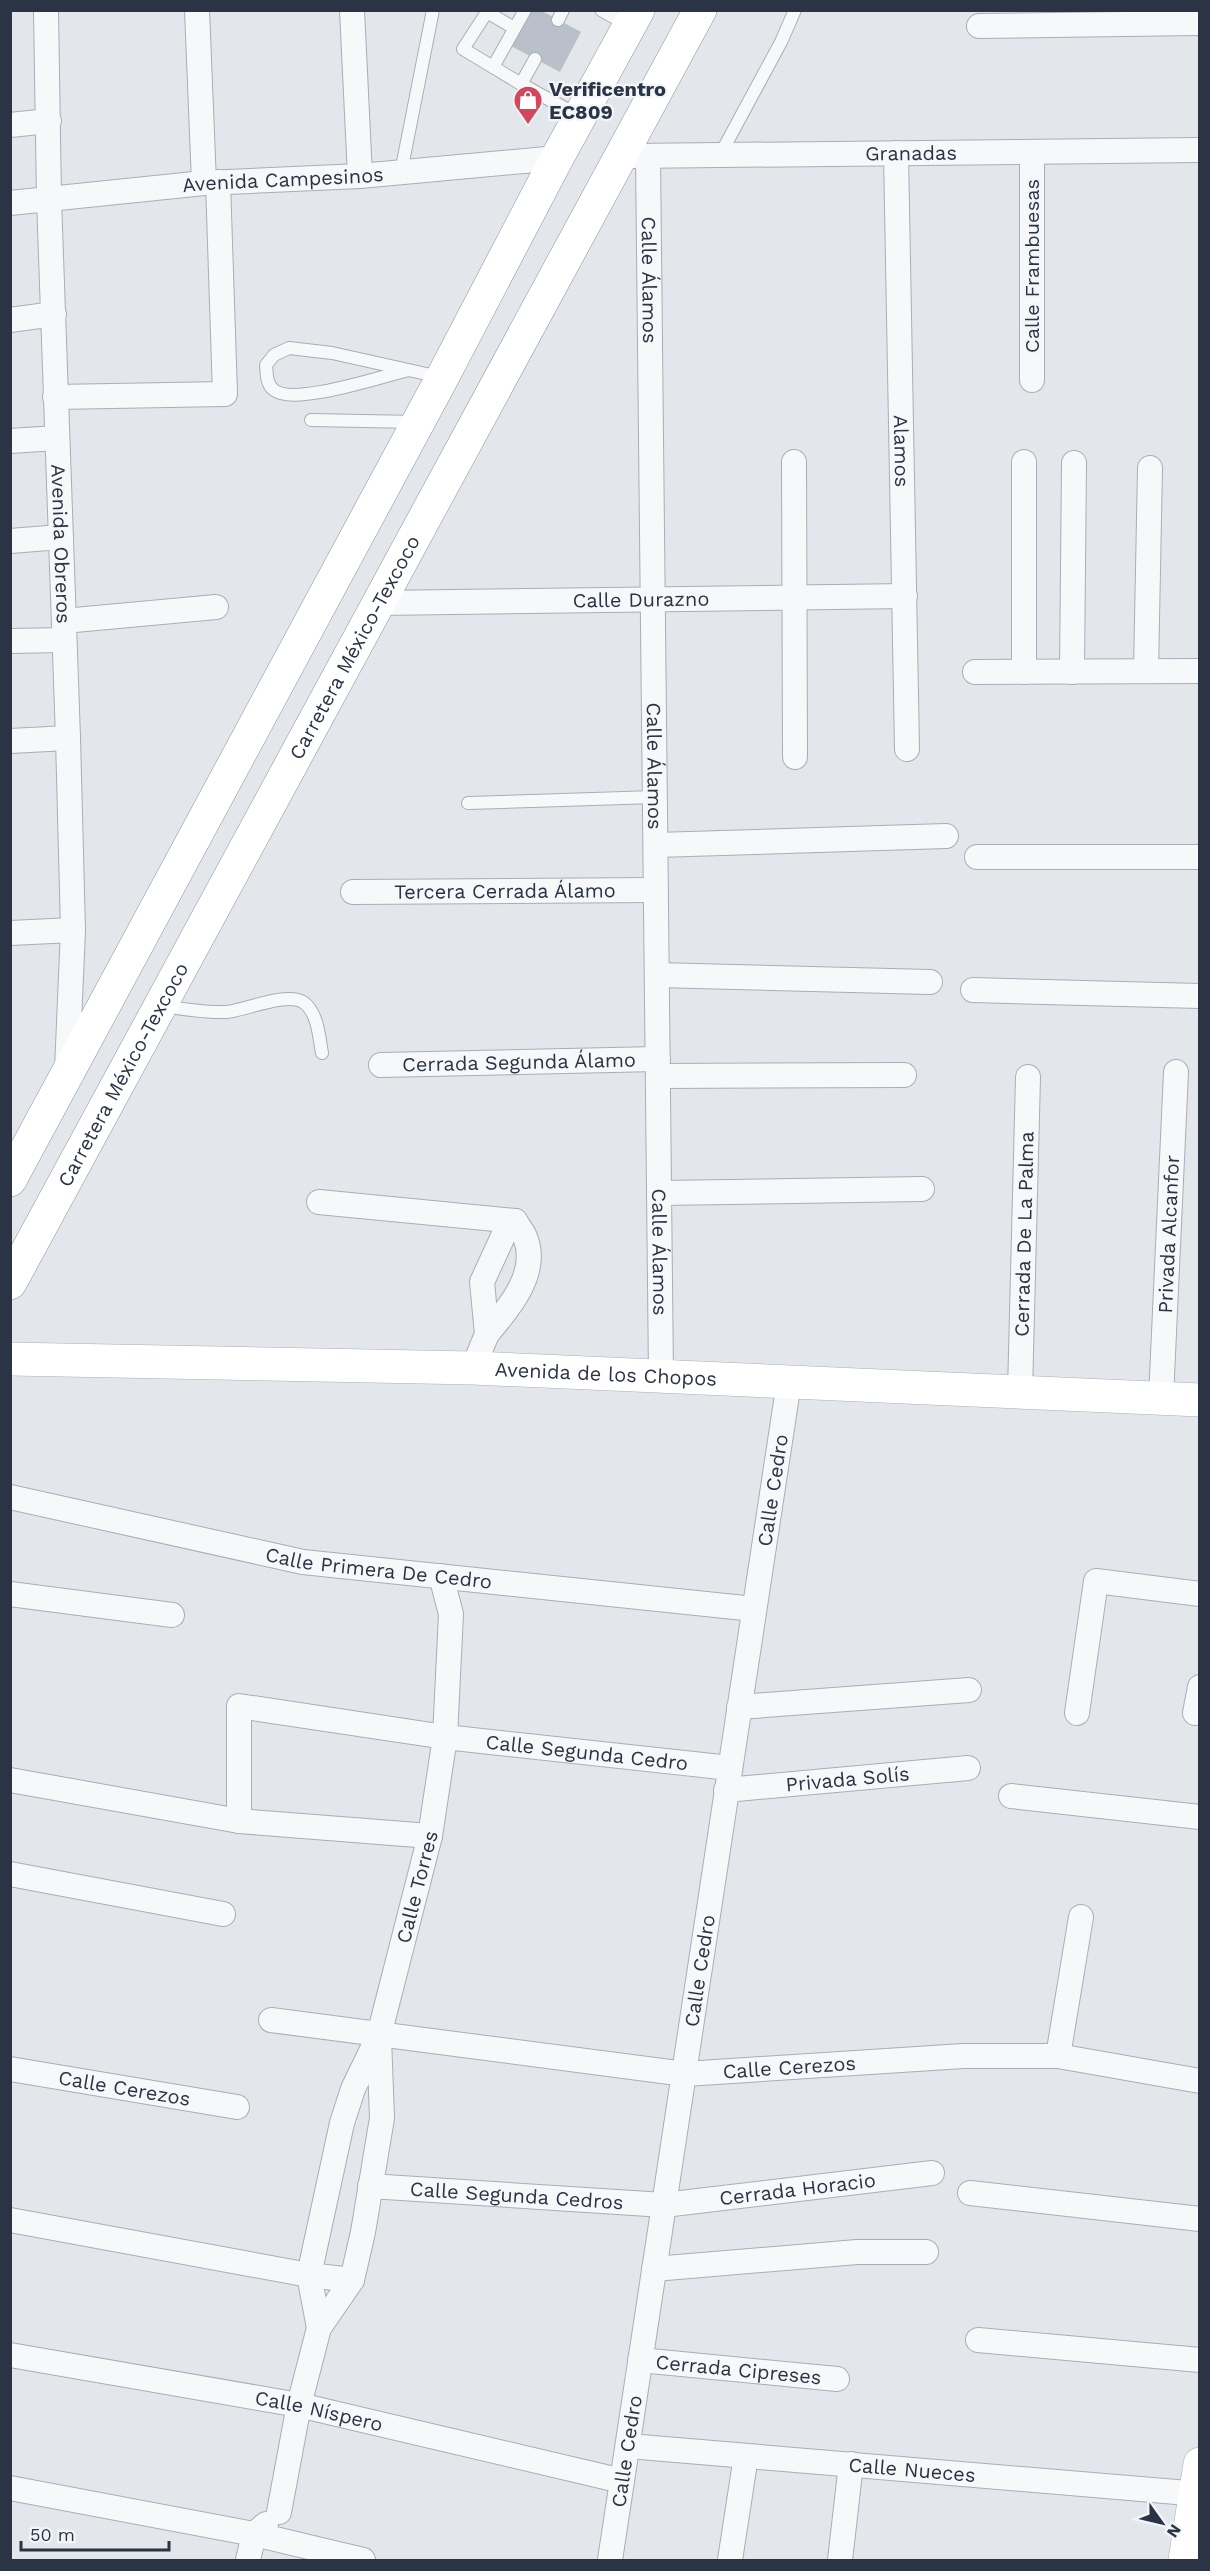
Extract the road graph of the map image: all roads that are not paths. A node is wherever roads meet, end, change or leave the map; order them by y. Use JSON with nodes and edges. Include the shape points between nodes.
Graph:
{"nodes":[{"id":1,"x":46,"y":10,"type":"edge"},
{"id":2,"x":197,"y":10,"type":"edge"},
{"id":3,"x":352,"y":10,"type":"edge"},
{"id":4,"x":433,"y":10,"type":"edge"},
{"id":5,"x":525,"y":10,"type":"edge"},
{"id":6,"x":601,"y":10,"type":"edge"},
{"id":7,"x":700,"y":10,"type":"edge"},
{"id":8,"x":795,"y":10,"type":"edge"},
{"id":9,"x":634,"y":18,"type":"edge"},
{"id":10,"x":1200,"y":23,"type":"edge"},
{"id":11,"x":979,"y":26,"type":"dead end"},
{"id":12,"x":514,"y":28,"type":"junction"},
{"id":13,"x":535,"y":59,"type":"dead end"},
{"id":14,"x":493,"y":68,"type":"junction"},
{"id":15,"x":522,"y":84,"type":"junction"},
{"id":16,"x":581,"y":117,"type":"junction"},
{"id":17,"x":50,"y":121,"type":"junction"},
{"id":18,"x":10,"y":125,"type":"edge"},
{"id":19,"x":1200,"y":150,"type":"edge"},
{"id":20,"x":1032,"y":152,"type":"junction"},
{"id":21,"x":896,"y":153,"type":"junction"},
{"id":22,"x":720,"y":155,"type":"junction"},
{"id":23,"x":635,"y":156,"type":"junction"},
{"id":24,"x":557,"y":158,"type":"junction"},
{"id":25,"x":401,"y":172,"type":"junction"},
{"id":26,"x":360,"y":176,"type":"junction"},
{"id":27,"x":211,"y":183,"type":"junction"},
{"id":28,"x":49,"y":198,"type":"junction"},
{"id":29,"x":10,"y":203,"type":"edge"},
{"id":30,"x":54,"y":314,"type":"junction"},
{"id":31,"x":10,"y":321,"type":"edge"},
{"id":32,"x":405,"y":371,"type":"junction"},
{"id":33,"x":442,"y":378,"type":"junction"},
{"id":34,"x":1032,"y":380,"type":"dead end"},
{"id":35,"x":55,"y":397,"type":"junction"},
{"id":36,"x":311,"y":420,"type":"dead end"},
{"id":37,"x":417,"y":422,"type":"junction"},
{"id":38,"x":57,"y":438,"type":"junction"},
{"id":39,"x":10,"y":441,"type":"edge"},
{"id":40,"x":794,"y":462,"type":"dead end"},
{"id":41,"x":1024,"y":462,"type":"dead end"},
{"id":42,"x":1074,"y":463,"type":"dead end"},
{"id":43,"x":1150,"y":468,"type":"dead end"},
{"id":44,"x":61,"y":537,"type":"junction"},
{"id":45,"x":10,"y":541,"type":"edge"},
{"id":46,"x":905,"y":596,"type":"junction"},
{"id":47,"x":794,"y":597,"type":"junction"},
{"id":48,"x":654,"y":599,"type":"junction"},
{"id":49,"x":379,"y":603,"type":"junction"},
{"id":50,"x":216,"y":607,"type":"dead end"},
{"id":51,"x":64,"y":631,"type":"junction"},
{"id":52,"x":10,"y":641,"type":"edge"},
{"id":53,"x":1146,"y":671,"type":"junction"},
{"id":54,"x":1200,"y":671,"type":"edge"},
{"id":55,"x":975,"y":672,"type":"dead end"},
{"id":56,"x":1024,"y":672,"type":"junction"},
{"id":57,"x":1072,"y":672,"type":"junction"},
{"id":58,"x":68,"y":738,"type":"junction"},
{"id":59,"x":10,"y":741,"type":"edge"},
{"id":60,"x":907,"y":749,"type":"dead end"},
{"id":61,"x":795,"y":757,"type":"dead end"},
{"id":62,"x":655,"y":797,"type":"junction"},
{"id":63,"x":468,"y":803,"type":"dead end"},
{"id":64,"x":946,"y":836,"type":"dead end"},
{"id":65,"x":656,"y":845,"type":"junction"},
{"id":66,"x":977,"y":857,"type":"dead end"},
{"id":67,"x":1200,"y":857,"type":"edge"},
{"id":68,"x":656,"y":890,"type":"junction"},
{"id":69,"x":353,"y":892,"type":"dead end"},
{"id":70,"x":72,"y":930,"type":"junction"},
{"id":71,"x":10,"y":933,"type":"edge"},
{"id":72,"x":657,"y":975,"type":"junction"},
{"id":73,"x":930,"y":982,"type":"dead end"},
{"id":74,"x":973,"y":990,"type":"dead end"},
{"id":75,"x":1200,"y":996,"type":"edge"},
{"id":76,"x":161,"y":1005,"type":"junction"},
{"id":77,"x":322,"y":1053,"type":"dead end"},
{"id":78,"x":381,"y":1065,"type":"dead end"},
{"id":79,"x":658,"y":1067,"type":"junction"},
{"id":80,"x":1176,"y":1072,"type":"dead end"},
{"id":81,"x":904,"y":1075,"type":"dead end"},
{"id":82,"x":1028,"y":1077,"type":"dead end"},
{"id":83,"x":66,"y":1078,"type":"junction"},
{"id":84,"x":10,"y":1180,"type":"edge"},
{"id":85,"x":922,"y":1189,"type":"dead end"},
{"id":86,"x":659,"y":1194,"type":"junction"},
{"id":87,"x":319,"y":1202,"type":"dead end"},
{"id":88,"x":515,"y":1221,"type":"junction"},
{"id":89,"x":10,"y":1283,"type":"edge"},
{"id":90,"x":487,"y":1334,"type":"junction"},
{"id":91,"x":10,"y":1359,"type":"edge"},
{"id":92,"x":473,"y":1368,"type":"junction"},
{"id":93,"x":661,"y":1376,"type":"junction"},
{"id":94,"x":789,"y":1382,"type":"junction"},
{"id":95,"x":1020,"y":1392,"type":"junction"},
{"id":96,"x":1161,"y":1398,"type":"junction"},
{"id":97,"x":1200,"y":1400,"type":"edge"},
{"id":98,"x":10,"y":1497,"type":"edge"},
{"id":99,"x":441,"y":1576,"type":"junction"},
{"id":100,"x":10,"y":1594,"type":"edge"},
{"id":101,"x":1200,"y":1594,"type":"edge"},
{"id":102,"x":754,"y":1609,"type":"junction"},
{"id":103,"x":172,"y":1615,"type":"dead end"},
{"id":104,"x":1200,"y":1687,"type":"edge"},
{"id":105,"x":969,"y":1690,"type":"dead end"},
{"id":106,"x":739,"y":1707,"type":"junction"},
{"id":107,"x":1077,"y":1713,"type":"dead end"},
{"id":108,"x":1195,"y":1713,"type":"dead end"},
{"id":109,"x":445,"y":1737,"type":"junction"},
{"id":110,"x":968,"y":1768,"type":"dead end"},
{"id":111,"x":728,"y":1779,"type":"junction"},
{"id":112,"x":10,"y":1780,"type":"edge"},
{"id":113,"x":1011,"y":1796,"type":"dead end"},
{"id":114,"x":1200,"y":1817,"type":"edge"},
{"id":115,"x":239,"y":1821,"type":"junction"},
{"id":116,"x":430,"y":1836,"type":"junction"},
{"id":117,"x":10,"y":1874,"type":"edge"},
{"id":118,"x":223,"y":1914,"type":"dead end"},
{"id":119,"x":1081,"y":1917,"type":"dead end"},
{"id":120,"x":271,"y":2020,"type":"dead end"},
{"id":121,"x":379,"y":2035,"type":"junction"},
{"id":122,"x":1058,"y":2056,"type":"junction"},
{"id":123,"x":10,"y":2069,"type":"edge"},
{"id":124,"x":685,"y":2074,"type":"junction"},
{"id":125,"x":1200,"y":2081,"type":"edge"},
{"id":126,"x":237,"y":2107,"type":"dead end"},
{"id":127,"x":932,"y":2174,"type":"dead end"},
{"id":128,"x":370,"y":2186,"type":"junction"},
{"id":129,"x":969,"y":2193,"type":"dead end"},
{"id":130,"x":663,"y":2205,"type":"junction"},
{"id":131,"x":10,"y":2220,"type":"edge"},
{"id":132,"x":1200,"y":2220,"type":"edge"},
{"id":133,"x":926,"y":2252,"type":"dead end"},
{"id":134,"x":654,"y":2269,"type":"junction"},
{"id":135,"x":309,"y":2275,"type":"junction"},
{"id":136,"x":352,"y":2280,"type":"junction"},
{"id":137,"x":320,"y":2328,"type":"junction"},
{"id":138,"x":978,"y":2340,"type":"dead end"},
{"id":139,"x":10,"y":2355,"type":"edge"},
{"id":140,"x":640,"y":2360,"type":"junction"},
{"id":141,"x":1200,"y":2360,"type":"edge"},
{"id":142,"x":837,"y":2379,"type":"dead end"},
{"id":143,"x":298,"y":2405,"type":"junction"},
{"id":144,"x":629,"y":2446,"type":"junction"},
{"id":145,"x":746,"y":2456,"type":"junction"},
{"id":146,"x":851,"y":2464,"type":"junction"},
{"id":147,"x":622,"y":2481,"type":"junction"},
{"id":148,"x":1198,"y":2484,"type":"edge"},
{"id":149,"x":10,"y":2488,"type":"edge"},
{"id":150,"x":279,"y":2512,"type":"junction"},
{"id":151,"x":254,"y":2534,"type":"junction"},
{"id":152,"x":298,"y":2553,"type":"edge"},
{"id":153,"x":248,"y":2560,"type":"edge"},
{"id":154,"x":363,"y":2560,"type":"edge"},
{"id":155,"x":610,"y":2560,"type":"edge"},
{"id":156,"x":730,"y":2560,"type":"edge"},
{"id":157,"x":840,"y":2560,"type":"edge"},
{"id":158,"x":1185,"y":2560,"type":"edge"}],
"edges":[{"from":1,"to":17,"type":"street","name":"Avenida Obreros"},
{"from":2,"to":27,"type":"street"},
{"from":3,"to":26,"type":"street"},
{"from":4,"to":25,"type":"lane"},
{"from":5,"to":12,"type":"lane"},
{"from":6,"to":9,"type":"lane"},
{"from":7,"to":23,"type":"main road","name":"Carretera México-Texcoco"},
{"from":8,"to":22,"type":"lane"},
{"from":9,"to":16,"type":"main road"},
{"from":10,"to":11,"type":"street"},
{"from":12,"to":14,"type":"lane"},
{"from":12,"to":14,"type":"lane","via":[[487,12],[463,49]]},
{"from":13,"to":15,"type":"lane"},
{"from":14,"to":15,"type":"lane"},
{"from":15,"to":16,"type":"lane"},
{"from":16,"to":24,"type":"main road"},
{"from":17,"to":18,"type":"street"},
{"from":17,"to":28,"type":"street","name":"Avenida Obreros"},
{"from":19,"to":20,"type":"street","name":"Granadas"},
{"from":20,"to":21,"type":"street","name":"Granadas"},
{"from":20,"to":34,"type":"street","name":"Calle Frambuesas"},
{"from":21,"to":22,"type":"street","name":"Granadas"},
{"from":21,"to":46,"type":"street","name":"Alamos"},
{"from":22,"to":23,"type":"street","name":"Granadas"},
{"from":23,"to":48,"type":"street","name":"Calle Álamos"},
{"from":23,"to":49,"type":"main road","name":"Carretera México-Texcoco"},
{"from":24,"to":25,"type":"street","name":"Avenida Campesinos"},
{"from":24,"to":33,"type":"main road"},
{"from":25,"to":26,"type":"street","name":"Avenida Campesinos"},
{"from":26,"to":27,"type":"street","name":"Avenida Campesinos"},
{"from":27,"to":28,"type":"street","name":"Avenida Campesinos"},
{"from":27,"to":35,"type":"street","via":[[225,394]]},
{"from":28,"to":29,"type":"street","name":"Avenida Campesinos"},
{"from":28,"to":30,"type":"street","name":"Avenida Obreros"},
{"from":30,"to":31,"type":"street"},
{"from":30,"to":35,"type":"street","name":"Avenida Obreros"},
{"from":32,"to":32,"type":"lane","via":[[332,353],[290,348],[274,355],[266,365],[268,383],[275,392],[288,396],[313,394]]},
{"from":32,"to":33,"type":"lane"},
{"from":33,"to":37,"type":"main road"},
{"from":35,"to":38,"type":"street","name":"Avenida Obreros"},
{"from":36,"to":37,"type":"lane"},
{"from":37,"to":83,"type":"main road"},
{"from":38,"to":39,"type":"street"},
{"from":38,"to":44,"type":"street","name":"Avenida Obreros"},
{"from":40,"to":47,"type":"street"},
{"from":41,"to":56,"type":"street"},
{"from":42,"to":57,"type":"street"},
{"from":43,"to":53,"type":"street"},
{"from":44,"to":45,"type":"street"},
{"from":44,"to":51,"type":"street","name":"Avenida Obreros"},
{"from":46,"to":47,"type":"street","name":"Calle Durazno"},
{"from":46,"to":60,"type":"street","name":"Alamos"},
{"from":47,"to":48,"type":"street","name":"Calle Durazno"},
{"from":47,"to":61,"type":"street"},
{"from":48,"to":49,"type":"street","name":"Calle Durazno"},
{"from":48,"to":62,"type":"street","name":"Calle Álamos"},
{"from":49,"to":76,"type":"main road","name":"Carretera México-Texcoco"},
{"from":50,"to":51,"type":"street"},
{"from":51,"to":52,"type":"street"},
{"from":51,"to":58,"type":"street","name":"Avenida Obreros"},
{"from":53,"to":54,"type":"street"},
{"from":53,"to":57,"type":"street"},
{"from":55,"to":56,"type":"street"},
{"from":56,"to":57,"type":"street"},
{"from":58,"to":59,"type":"street"},
{"from":58,"to":70,"type":"street","name":"Avenida Obreros"},
{"from":62,"to":63,"type":"lane"},
{"from":62,"to":65,"type":"street","name":"Calle Álamos"},
{"from":64,"to":65,"type":"street"},
{"from":65,"to":68,"type":"street","name":"Calle Álamos"},
{"from":66,"to":67,"type":"street"},
{"from":68,"to":69,"type":"street","name":"Tercera Cerrada Álamo"},
{"from":68,"to":72,"type":"street","name":"Calle Álamos"},
{"from":70,"to":71,"type":"street"},
{"from":70,"to":83,"type":"street","name":"Avenida Obreros"},
{"from":72,"to":73,"type":"street"},
{"from":72,"to":79,"type":"street","name":"Calle Álamos"},
{"from":74,"to":75,"type":"street"},
{"from":76,"to":77,"type":"lane","via":[[227,1012],[288,999],[302,1002],[313,1012]]},
{"from":76,"to":89,"type":"main road","name":"Carretera México-Texcoco"},
{"from":78,"to":79,"type":"street","name":"Cerrada Segunda Álamo"},
{"from":79,"to":81,"type":"street","name":"Cerrada Segunda Álamo"},
{"from":79,"to":86,"type":"street","name":"Calle Álamos"},
{"from":80,"to":96,"type":"street","name":"Privada Alcanfor"},
{"from":82,"to":95,"type":"street","name":"Cerrada De La Palma"},
{"from":83,"to":84,"type":"main road"},
{"from":85,"to":86,"type":"street"},
{"from":86,"to":93,"type":"street","name":"Calle Álamos"},
{"from":87,"to":88,"type":"street"},
{"from":88,"to":90,"type":"street","via":[[505,1232],[482,1281]]},
{"from":88,"to":90,"type":"street","via":[[525,1237],[529,1258],[523,1286]]},
{"from":90,"to":92,"type":"street"},
{"from":91,"to":92,"type":"main road","name":"Avenida de los Chopos"},
{"from":92,"to":93,"type":"main road","name":"Avenida de los Chopos"},
{"from":93,"to":94,"type":"main road","name":"Avenida de los Chopos"},
{"from":94,"to":95,"type":"main road","name":"Avenida de los Chopos"},
{"from":94,"to":102,"type":"street","name":"Calle Cedro"},
{"from":95,"to":96,"type":"main road","name":"Avenida de los Chopos"},
{"from":96,"to":97,"type":"main road","name":"Avenida de los Chopos"},
{"from":98,"to":99,"type":"street","name":"Calle Primera De Cedro","via":[[303,1562]]},
{"from":99,"to":102,"type":"street","name":"Calle Primera De Cedro"},
{"from":99,"to":109,"type":"street","name":"Calle Torres","via":[[451,1614]]},
{"from":100,"to":103,"type":"street"},
{"from":101,"to":107,"type":"street","via":[[1095,1581]]},
{"from":102,"to":106,"type":"street","name":"Calle Cedro"},
{"from":104,"to":108,"type":"street"},
{"from":105,"to":106,"type":"street"},
{"from":106,"to":111,"type":"street","name":"Calle Cedro"},
{"from":109,"to":111,"type":"street","name":"Calle Segunda Cedro"},
{"from":109,"to":115,"type":"street","via":[[239,1706]]},
{"from":109,"to":116,"type":"street","name":"Calle Torres"},
{"from":110,"to":111,"type":"street","name":"Privada Solís"},
{"from":111,"to":124,"type":"street","name":"Calle Cedro"},
{"from":112,"to":115,"type":"street"},
{"from":113,"to":114,"type":"street"},
{"from":115,"to":116,"type":"street"},
{"from":116,"to":121,"type":"street","name":"Calle Torres"},
{"from":117,"to":118,"type":"street"},
{"from":119,"to":122,"type":"street"},
{"from":120,"to":121,"type":"street","name":"Calle Cerezos"},
{"from":121,"to":124,"type":"street","name":"Calle Cerezos"},
{"from":121,"to":128,"type":"street","name":"Calle Torres","via":[[382,2118]]},
{"from":121,"to":135,"type":"street","name":"Calle Torres","via":[[353,2089],[342,2123]]},
{"from":122,"to":124,"type":"street","name":"Calle Cerezos","via":[[963,2056]]},
{"from":122,"to":125,"type":"street","name":"Calle Cerezos"},
{"from":123,"to":126,"type":"street","name":"Calle Cerezos"},
{"from":124,"to":130,"type":"street","name":"Calle Cedro"},
{"from":127,"to":130,"type":"street","name":"Cerrada Horacio"},
{"from":128,"to":130,"type":"street","name":"Calle Segunda Cedros"},
{"from":128,"to":136,"type":"street","name":"Calle Torres"},
{"from":129,"to":132,"type":"street"},
{"from":130,"to":134,"type":"street","name":"Calle Cedro"},
{"from":131,"to":135,"type":"street"},
{"from":133,"to":134,"type":"street","via":[[857,2252]]},
{"from":134,"to":140,"type":"street","name":"Calle Cedro"},
{"from":135,"to":136,"type":"street"},
{"from":135,"to":137,"type":"street","name":"Calle Torres"},
{"from":136,"to":137,"type":"street","name":"Calle Torres"},
{"from":137,"to":143,"type":"street","name":"Calle Torres"},
{"from":138,"to":141,"type":"street"},
{"from":139,"to":143,"type":"street","name":"Calle Níspero"},
{"from":140,"to":142,"type":"street","name":"Cerrada Cipreses"},
{"from":140,"to":144,"type":"street","name":"Calle Cedro"},
{"from":143,"to":147,"type":"street","name":"Calle Níspero"},
{"from":143,"to":150,"type":"street","name":"Calle Torres"},
{"from":144,"to":145,"type":"street","name":"Calle Nueces"},
{"from":144,"to":147,"type":"street","name":"Calle Cedro"},
{"from":145,"to":146,"type":"street","name":"Calle Nueces"},
{"from":145,"to":156,"type":"street"},
{"from":146,"to":148,"type":"street","name":"Calle Nueces"},
{"from":146,"to":157,"type":"street"},
{"from":147,"to":155,"type":"street","name":"Calle Cedro"},
{"from":148,"to":158,"type":"main road"},
{"from":149,"to":151,"type":"street"},
{"from":150,"to":151,"type":"street"},
{"from":150,"to":152,"type":"street"},
{"from":151,"to":152,"type":"street"},
{"from":151,"to":153,"type":"street"},
{"from":152,"to":154,"type":"street"}]}
